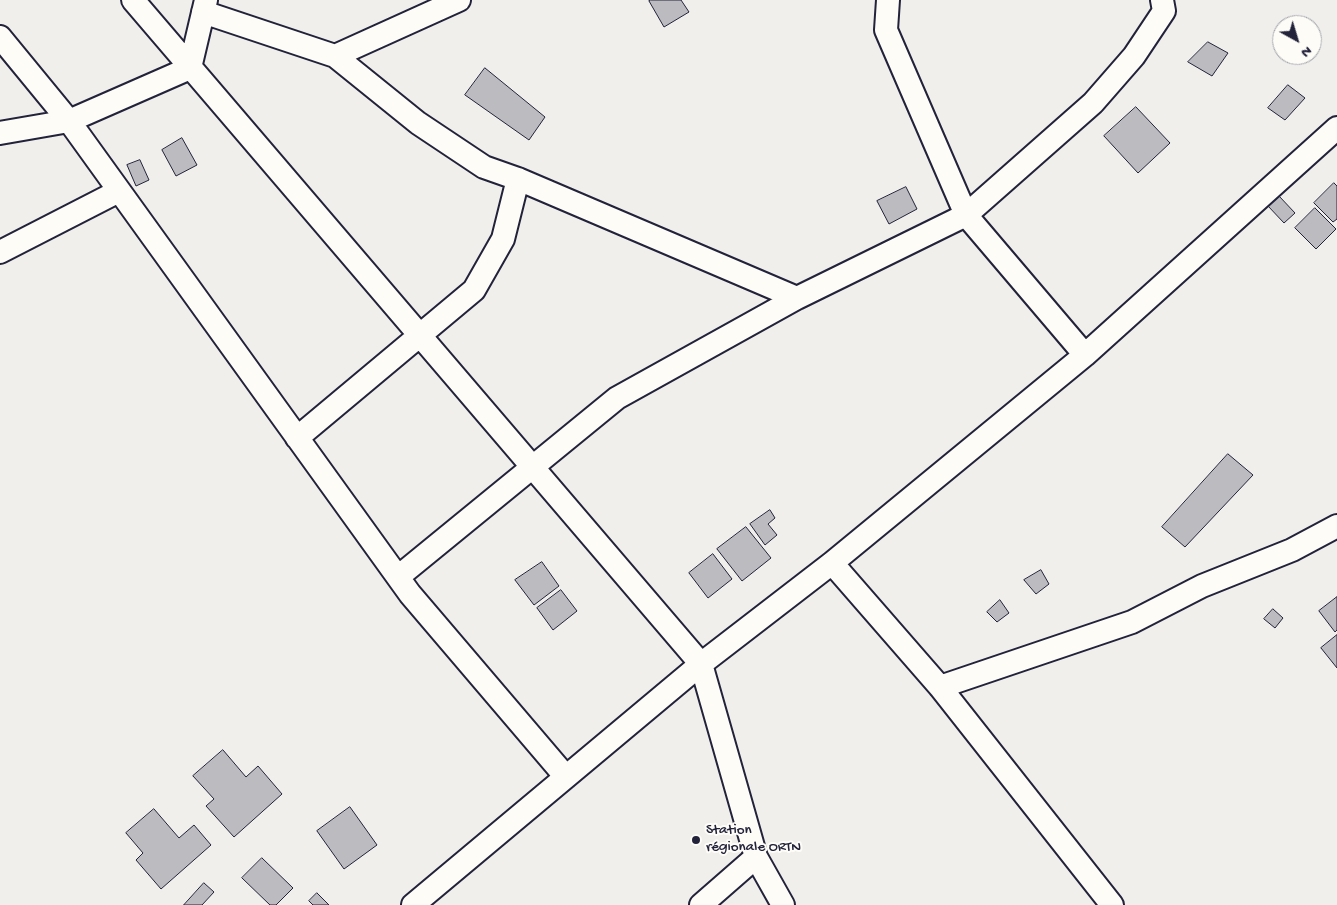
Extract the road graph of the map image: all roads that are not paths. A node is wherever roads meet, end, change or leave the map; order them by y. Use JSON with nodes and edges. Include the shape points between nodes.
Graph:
{"nodes":[{"id":1,"x":133,"y":0,"type":"edge"},
{"id":2,"x":459,"y":0,"type":"edge"},
{"id":3,"x":888,"y":0,"type":"edge"},
{"id":4,"x":1162,"y":0,"type":"edge"},
{"id":5,"x":205,"y":6,"type":"edge"},
{"id":6,"x":0,"y":37,"type":"edge"},
{"id":7,"x":334,"y":56,"type":"junction"},
{"id":8,"x":190,"y":68,"type":"junction"},
{"id":9,"x":69,"y":121,"type":"junction"},
{"id":10,"x":1337,"y":128,"type":"edge"},
{"id":11,"x":0,"y":133,"type":"edge"},
{"id":12,"x":518,"y":179,"type":"junction"},
{"id":13,"x":119,"y":192,"type":"junction"},
{"id":14,"x":966,"y":215,"type":"junction"},
{"id":15,"x":0,"y":252,"type":"edge"},
{"id":16,"x":797,"y":298,"type":"junction"},
{"id":17,"x":420,"y":336,"type":"junction"},
{"id":18,"x":1085,"y":355,"type":"junction"},
{"id":19,"x":297,"y":438,"type":"junction"},
{"id":20,"x":532,"y":467,"type":"junction"},
{"id":21,"x":1337,"y":526,"type":"edge"},
{"id":22,"x":832,"y":563,"type":"junction"},
{"id":23,"x":398,"y":577,"type":"junction"},
{"id":24,"x":701,"y":664,"type":"junction"},
{"id":25,"x":940,"y":687,"type":"junction"},
{"id":26,"x":566,"y":777,"type":"junction"},
{"id":27,"x":756,"y":857,"type":"junction"},
{"id":28,"x":413,"y":905,"type":"edge"},
{"id":29,"x":701,"y":905,"type":"edge"},
{"id":30,"x":783,"y":905,"type":"edge"},
{"id":31,"x":1112,"y":905,"type":"edge"}],
"edges":[{"from":1,"to":8,"type":"street"},
{"from":2,"to":7,"type":"street"},
{"from":3,"to":14,"type":"street","via":[[886,30]]},
{"from":4,"to":14,"type":"street","via":[[1164,11],[1134,56],[1093,103]]},
{"from":5,"to":7,"type":"street"},
{"from":5,"to":8,"type":"street"},
{"from":6,"to":9,"type":"street"},
{"from":7,"to":12,"type":"street","via":[[418,123],[484,168]]},
{"from":8,"to":9,"type":"street"},
{"from":8,"to":17,"type":"street"},
{"from":9,"to":11,"type":"street"},
{"from":9,"to":13,"type":"street"},
{"from":10,"to":18,"type":"street"},
{"from":12,"to":16,"type":"street"},
{"from":12,"to":17,"type":"street","via":[[503,239],[474,290]]},
{"from":13,"to":15,"type":"street"},
{"from":13,"to":19,"type":"street"},
{"from":14,"to":16,"type":"street"},
{"from":14,"to":18,"type":"street"},
{"from":16,"to":20,"type":"street","via":[[617,398]]},
{"from":17,"to":19,"type":"street"},
{"from":17,"to":20,"type":"street"},
{"from":18,"to":22,"type":"street"},
{"from":19,"to":23,"type":"street"},
{"from":20,"to":23,"type":"street"},
{"from":20,"to":24,"type":"street"},
{"from":21,"to":25,"type":"street","via":[[1292,550],[1202,586],[1132,622]]},
{"from":22,"to":24,"type":"street"},
{"from":22,"to":25,"type":"street"},
{"from":23,"to":26,"type":"street"},
{"from":24,"to":26,"type":"street"},
{"from":24,"to":27,"type":"street"},
{"from":25,"to":31,"type":"street"},
{"from":26,"to":28,"type":"street"},
{"from":27,"to":29,"type":"street"},
{"from":27,"to":30,"type":"street"}]}
